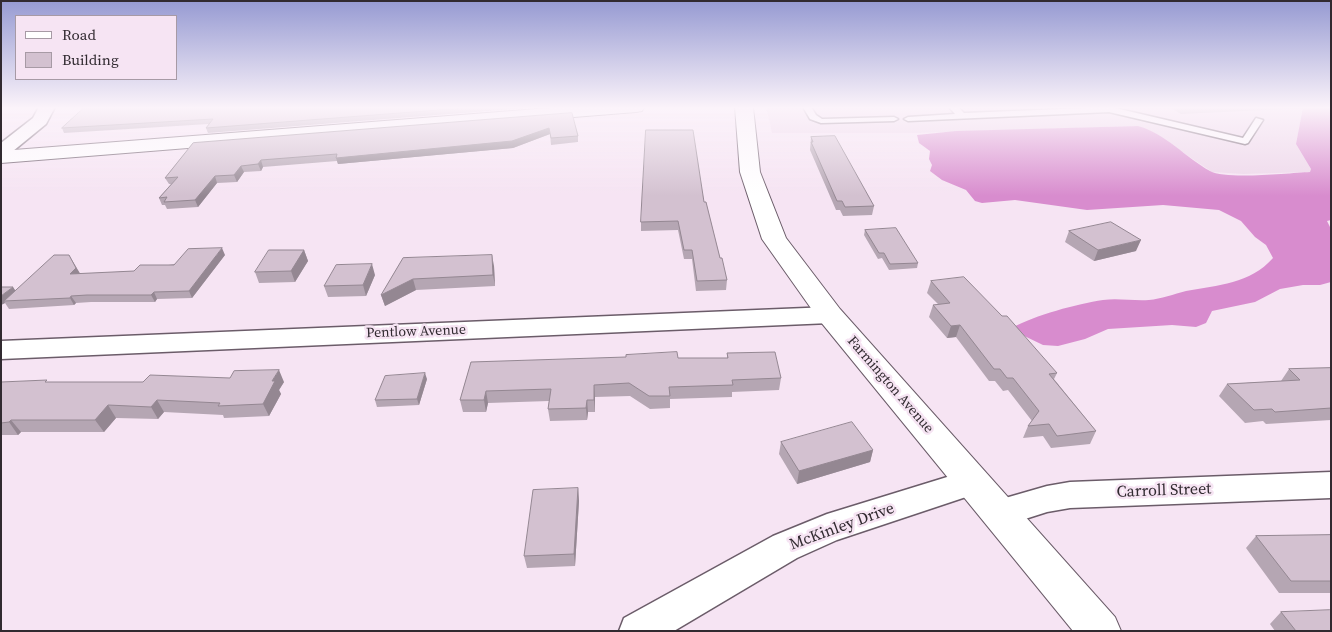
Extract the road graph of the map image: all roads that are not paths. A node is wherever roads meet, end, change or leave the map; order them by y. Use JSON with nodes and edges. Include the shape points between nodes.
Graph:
{"nodes":[{"id":1,"x":21,"y":136,"type":"edge"},
{"id":2,"x":267,"y":136,"type":"edge"},
{"id":3,"x":747,"y":136,"type":"edge"},
{"id":4,"x":1226,"y":136,"type":"edge"},
{"id":5,"x":1248,"y":136,"type":"edge"},
{"id":6,"x":1,"y":152,"type":"edge"},
{"id":7,"x":1,"y":157,"type":"edge"},
{"id":8,"x":830,"y":314,"type":"junction"},
{"id":9,"x":1,"y":350,"type":"edge"},
{"id":10,"x":973,"y":482,"type":"junction"},
{"id":11,"x":1331,"y":485,"type":"edge"},
{"id":12,"x":1000,"y":513,"type":"junction"},
{"id":13,"x":638,"y":631,"type":"edge"},
{"id":14,"x":1100,"y":631,"type":"edge"}],
"edges":[{"from":1,"to":6,"type":"street"},
{"from":2,"to":7,"type":"main road"},
{"from":3,"to":8,"type":"main road","name":"Farmington Avenue","via":[[750,172],[774,239]]},
{"from":4,"to":5,"type":"lane","via":[[1245,141]]},
{"from":8,"to":9,"type":"street","name":"Pentlow Avenue"},
{"from":8,"to":10,"type":"main road","name":"Farmington Avenue"},
{"from":10,"to":12,"type":"main road","name":"Farmington Avenue"},
{"from":10,"to":13,"type":"street","name":"McKinley Drive","via":[[827,529],[785,547]]},
{"from":11,"to":12,"type":"street","name":"Carroll Street","via":[[1070,495]]},
{"from":12,"to":14,"type":"main road","name":"Farmington Avenue"}]}
